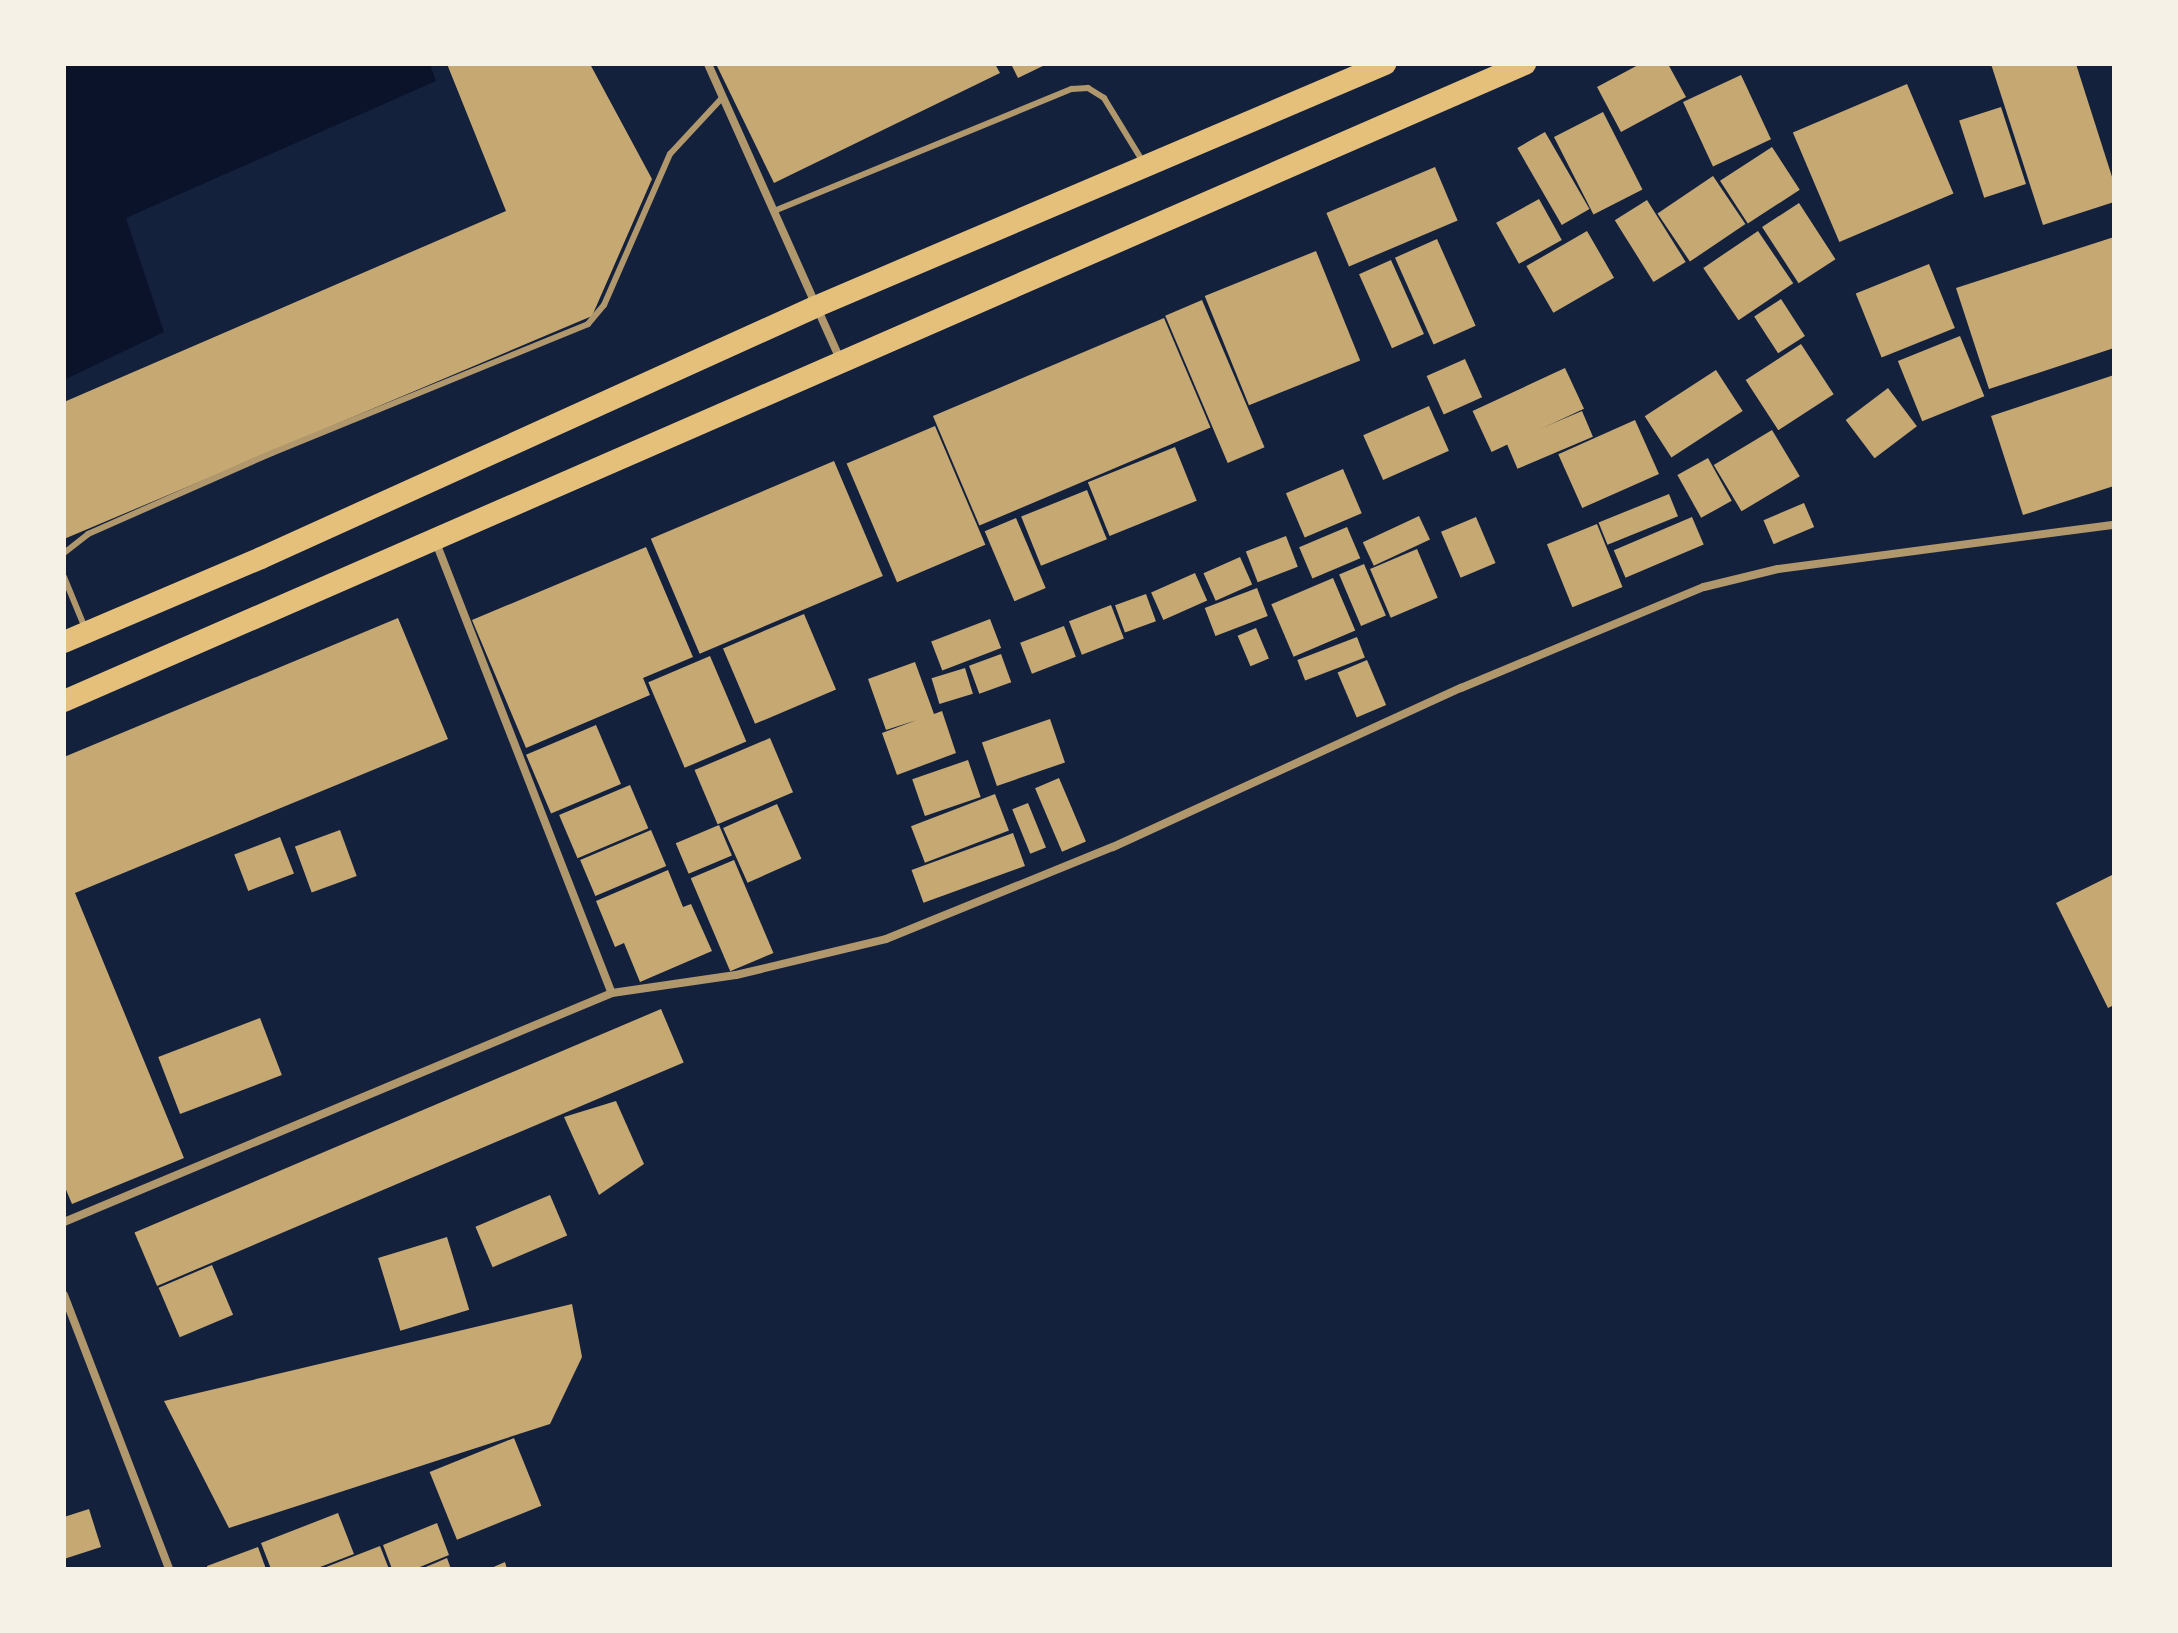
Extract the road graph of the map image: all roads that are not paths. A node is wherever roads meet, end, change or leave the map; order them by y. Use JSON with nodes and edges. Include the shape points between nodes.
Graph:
{"nodes":[{"id":1,"x":708,"y":64,"type":"edge"},
{"id":2,"x":1385,"y":64,"type":"edge"},
{"id":3,"x":1525,"y":64,"type":"edge"},
{"id":4,"x":722,"y":98,"type":"junction"},
{"id":5,"x":1146,"y":167,"type":"junction"},
{"id":6,"x":774,"y":211,"type":"junction"},
{"id":7,"x":815,"y":307,"type":"junction"},
{"id":8,"x":841,"y":362,"type":"junction"},
{"id":9,"x":2114,"y":525,"type":"edge"},
{"id":10,"x":435,"y":540,"type":"junction"},
{"id":11,"x":64,"y":553,"type":"edge"},
{"id":12,"x":64,"y":577,"type":"edge"},
{"id":13,"x":86,"y":632,"type":"junction"},
{"id":14,"x":64,"y":642,"type":"edge"},
{"id":15,"x":64,"y":701,"type":"edge"},
{"id":16,"x":612,"y":993,"type":"junction"},
{"id":17,"x":64,"y":1222,"type":"edge"},
{"id":18,"x":64,"y":1295,"type":"edge"},
{"id":19,"x":169,"y":1569,"type":"edge"}],
"edges":[{"from":1,"to":4,"type":"street"},
{"from":2,"to":5,"type":"highway"},
{"from":3,"to":8,"type":"highway"},
{"from":4,"to":6,"type":"street"},
{"from":4,"to":11,"type":"lane","via":[[670,154],[604,305],[588,324],[272,453],[88,534]]},
{"from":5,"to":6,"type":"lane","via":[[1109,103],[1088,88],[1072,89]]},
{"from":5,"to":7,"type":"highway"},
{"from":6,"to":7,"type":"street"},
{"from":7,"to":8,"type":"street"},
{"from":7,"to":13,"type":"highway"},
{"from":8,"to":10,"type":"highway"},
{"from":9,"to":16,"type":"street","via":[[1778,569],[1704,587],[1461,688],[1113,847],[886,939],[736,975]]},
{"from":10,"to":15,"type":"highway"},
{"from":10,"to":16,"type":"street"},
{"from":12,"to":13,"type":"lane"},
{"from":13,"to":14,"type":"highway"},
{"from":16,"to":17,"type":"street"},
{"from":18,"to":19,"type":"street"}]}
